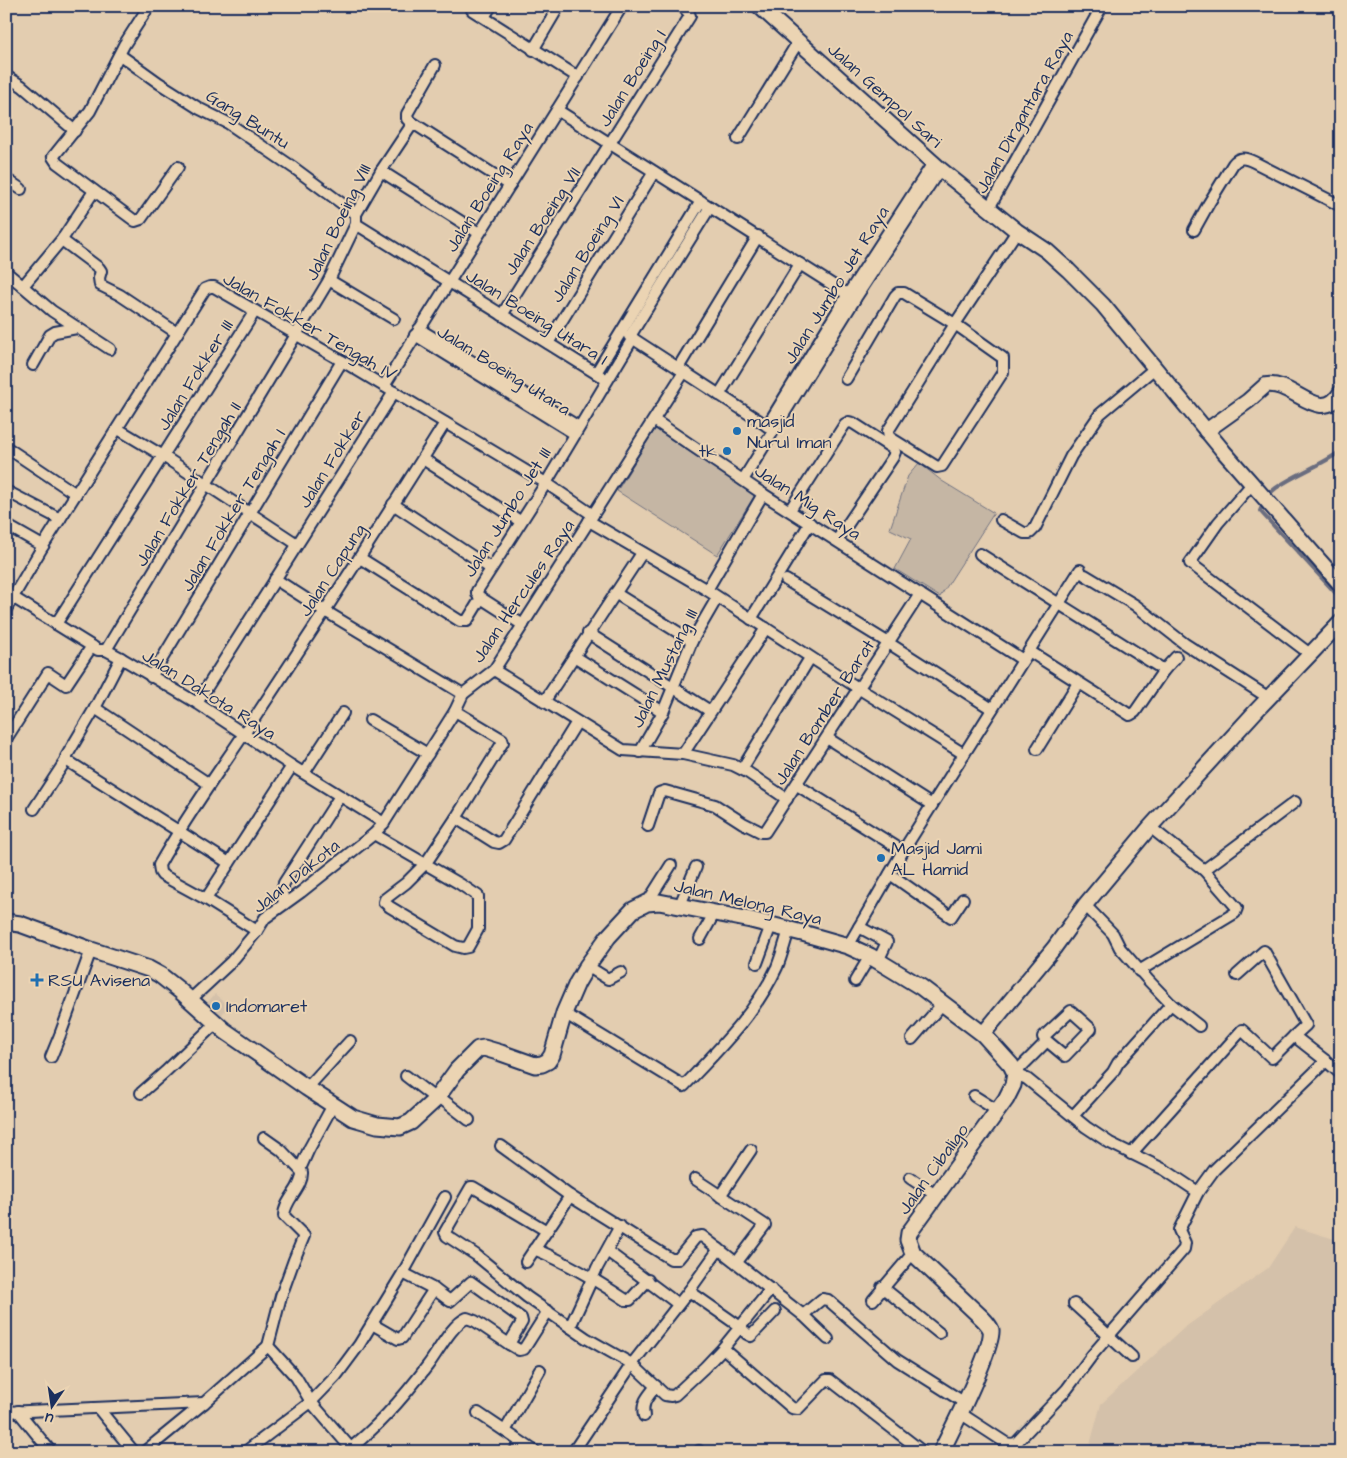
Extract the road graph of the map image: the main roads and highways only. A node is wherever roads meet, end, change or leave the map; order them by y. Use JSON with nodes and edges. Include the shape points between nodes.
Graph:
{"nodes":[{"id":1,"x":6,"y":922,"type":"edge"},
{"id":2,"x":1015,"y":1074,"type":"joint"},
{"id":3,"x":942,"y":1452,"type":"edge"}],
"edges":[{"from":1,"to":2,"type":"main road","name":"Jalan Melong Raya","via":[[149,968],[225,1031],[333,1105],[365,1122],[400,1127],[411,1122],[432,1095],[478,1049],[484,1048],[534,1065],[548,1060],[564,1013],[587,966],[626,916],[647,903],[659,902],[771,925],[848,946],[874,958],[943,1003],[983,1034]]},
{"from":2,"to":3,"type":"main road","name":"Jalan Cibaligo","via":[[1014,1085],[998,1111],[909,1233],[913,1253],[982,1318],[990,1330],[988,1345]]}]}
